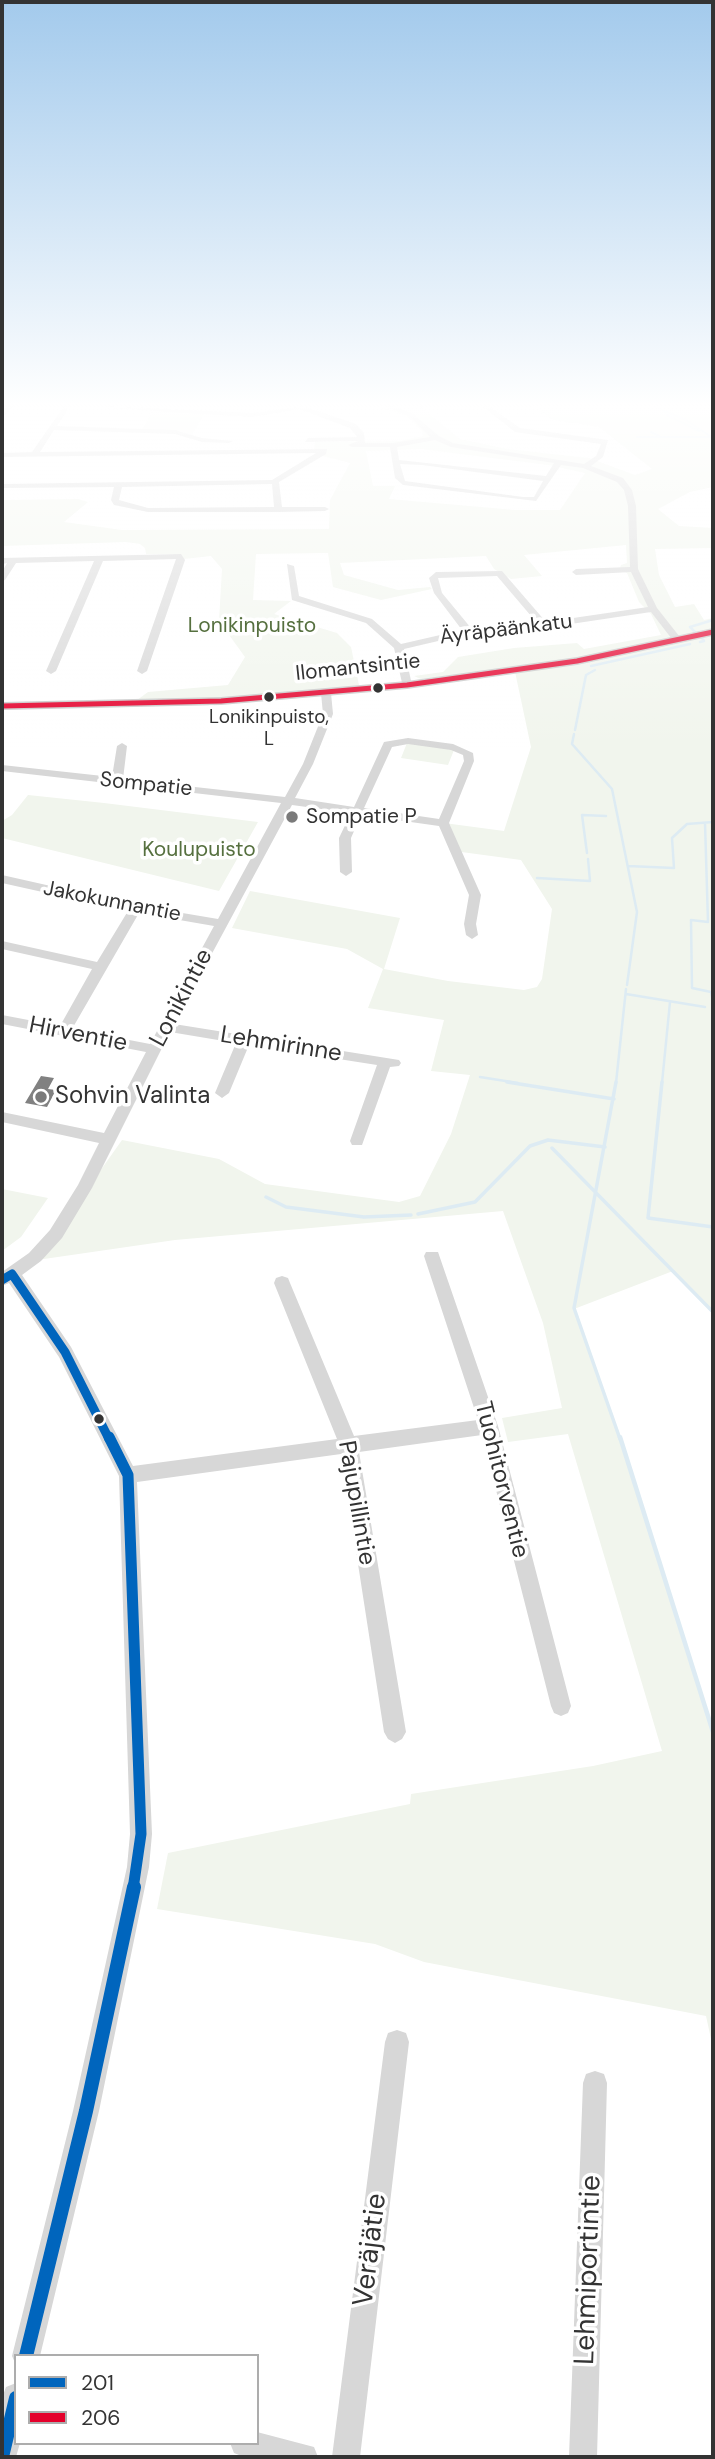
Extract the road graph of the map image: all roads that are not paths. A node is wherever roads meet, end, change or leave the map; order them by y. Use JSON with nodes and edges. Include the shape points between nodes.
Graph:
{"nodes":[{"id":1,"x":632,"y":521,"type":"edge"},
{"id":2,"x":100,"y":558,"type":"junction"},
{"id":3,"x":2,"y":561,"type":"edge"},
{"id":4,"x":13,"y":561,"type":"junction"},
{"id":5,"x":290,"y":566,"type":"dead end"},
{"id":6,"x":634,"y":569,"type":"junction"},
{"id":7,"x":576,"y":572,"type":"dead end"},
{"id":8,"x":2,"y":578,"type":"edge"},
{"id":9,"x":653,"y":609,"type":"junction"},
{"id":10,"x":544,"y":625,"type":"junction"},
{"id":11,"x":467,"y":631,"type":"junction"},
{"id":12,"x":713,"y":632,"type":"edge"},
{"id":13,"x":678,"y":641,"type":"junction"},
{"id":14,"x":399,"y":647,"type":"junction"},
{"id":15,"x":51,"y":671,"type":"dead end"},
{"id":16,"x":142,"y":671,"type":"dead end"},
{"id":17,"x":407,"y":685,"type":"junction"},
{"id":18,"x":326,"y":693,"type":"junction"},
{"id":19,"x":2,"y":706,"type":"edge"},
{"id":20,"x":122,"y":746,"type":"dead end"},
{"id":21,"x":2,"y":768,"type":"edge"},
{"id":22,"x":116,"y":781,"type":"junction"},
{"id":23,"x":290,"y":801,"type":"junction"},
{"id":24,"x":357,"y":810,"type":"junction"},
{"id":25,"x":443,"y":823,"type":"junction"},
{"id":26,"x":346,"y":872,"type":"dead end"},
{"id":27,"x":2,"y":879,"type":"edge"},
{"id":28,"x":135,"y":909,"type":"junction"},
{"id":29,"x":222,"y":924,"type":"junction"},
{"id":30,"x":472,"y":935,"type":"dead end"},
{"id":31,"x":2,"y":945,"type":"edge"},
{"id":32,"x":100,"y":967,"type":"junction"},
{"id":33,"x":2,"y":1020,"type":"edge"},
{"id":34,"x":167,"y":1027,"type":"junction"},
{"id":35,"x":64,"y":1031,"type":"junction"},
{"id":36,"x":244,"y":1039,"type":"junction"},
{"id":37,"x":154,"y":1049,"type":"junction"},
{"id":38,"x":222,"y":1093,"type":"dead end"},
{"id":39,"x":2,"y":1117,"type":"edge"},
{"id":40,"x":108,"y":1139,"type":"junction"},
{"id":41,"x":357,"y":1141,"type":"dead end"},
{"id":42,"x":432,"y":1256,"type":"dead end"},
{"id":43,"x":7,"y":1277,"type":"edge"},
{"id":44,"x":282,"y":1283,"type":"dead end"},
{"id":45,"x":489,"y":1426,"type":"junction"},
{"id":46,"x":349,"y":1445,"type":"junction"},
{"id":47,"x":128,"y":1475,"type":"junction"},
{"id":48,"x":561,"y":1706,"type":"dead end"},
{"id":49,"x":395,"y":1732,"type":"dead end"},
{"id":50,"x":397,"y":2042,"type":"dead end"},
{"id":51,"x":595,"y":2083,"type":"dead end"},
{"id":52,"x":26,"y":2354,"type":"edge"},
{"id":53,"x":14,"y":2406,"type":"edge"},
{"id":54,"x":253,"y":2445,"type":"edge"},
{"id":55,"x":2,"y":2457,"type":"edge"},
{"id":56,"x":304,"y":2457,"type":"edge"},
{"id":57,"x":346,"y":2457,"type":"edge"},
{"id":58,"x":583,"y":2457,"type":"edge"}],
"edges":[{"from":1,"to":6,"type":"street"},
{"from":2,"to":4,"type":"street"},
{"from":2,"to":15,"type":"street"},
{"from":2,"to":16,"type":"street","via":[[175,555],[181,560]]},
{"from":3,"to":4,"type":"street"},
{"from":4,"to":8,"type":"street"},
{"from":5,"to":14,"type":"street","via":[[296,598],[369,621]]},
{"from":6,"to":7,"type":"street"},
{"from":6,"to":9,"type":"street"},
{"from":9,"to":10,"type":"street","name":"Äyräpäänkatu"},
{"from":9,"to":13,"type":"street"},
{"from":10,"to":11,"type":"street","name":"Äyräpäänkatu"},
{"from":10,"to":11,"type":"street","via":[[499,573],[436,575],[438,593]]},
{"from":11,"to":14,"type":"street","name":"Äyräpäänkatu"},
{"from":12,"to":13,"type":"main road","name":"Ilomantsintie"},
{"from":13,"to":17,"type":"main road","name":"Ilomantsintie"},
{"from":14,"to":17,"type":"street"},
{"from":17,"to":18,"type":"main road","name":"Ilomantsintie"},
{"from":18,"to":19,"type":"main road","name":"Ilomantsintie","via":[[129,705]]},
{"from":18,"to":23,"type":"street","name":"Lonikintie","via":[[328,714]]},
{"from":20,"to":22,"type":"street"},
{"from":21,"to":22,"type":"street","name":"Sompatie"},
{"from":22,"to":23,"type":"street","name":"Sompatie"},
{"from":23,"to":24,"type":"street","name":"Sompatie"},
{"from":23,"to":29,"type":"street","name":"Lonikintie"},
{"from":24,"to":25,"type":"street","name":"Sompatie"},
{"from":24,"to":25,"type":"street","via":[[388,744],[408,741],[453,747],[470,757]]},
{"from":24,"to":26,"type":"street","via":[[345,838]]},
{"from":25,"to":30,"type":"street","via":[[475,895]]},
{"from":27,"to":28,"type":"street","name":"Jakokunnantie"},
{"from":28,"to":29,"type":"street","name":"Jakokunnantie"},
{"from":28,"to":32,"type":"street"},
{"from":29,"to":34,"type":"street","name":"Lonikintie"},
{"from":31,"to":32,"type":"street"},
{"from":32,"to":35,"type":"street"},
{"from":33,"to":35,"type":"street","name":"Hirventie"},
{"from":34,"to":36,"type":"street","name":"Lehmirinne"},
{"from":34,"to":37,"type":"street","name":"Lonikintie"},
{"from":35,"to":37,"type":"street","name":"Hirventie"},
{"from":36,"to":38,"type":"street"},
{"from":36,"to":41,"type":"street","name":"Lehmirinne","via":[[390,1063]]},
{"from":37,"to":40,"type":"street","name":"Lonikintie"},
{"from":39,"to":40,"type":"street"},
{"from":40,"to":43,"type":"street","name":"Lonikintie","via":[[56,1234]]},
{"from":42,"to":45,"type":"street","name":"Tuohitorventie"},
{"from":43,"to":47,"type":"street","via":[[65,1352]]},
{"from":44,"to":46,"type":"street","name":"Pajupillintie"},
{"from":45,"to":46,"type":"street"},
{"from":45,"to":48,"type":"street","name":"Tuohitorventie"},
{"from":46,"to":47,"type":"street"},
{"from":46,"to":49,"type":"street","name":"Pajupillintie"},
{"from":47,"to":52,"type":"street","via":[[141,1834],[138,1867],[86,2112]]},
{"from":50,"to":57,"type":"street","name":"Veräjätie"},
{"from":51,"to":58,"type":"street","name":"Lehmiportintie"},
{"from":53,"to":55,"type":"street"},
{"from":54,"to":56,"type":"street"}]}
